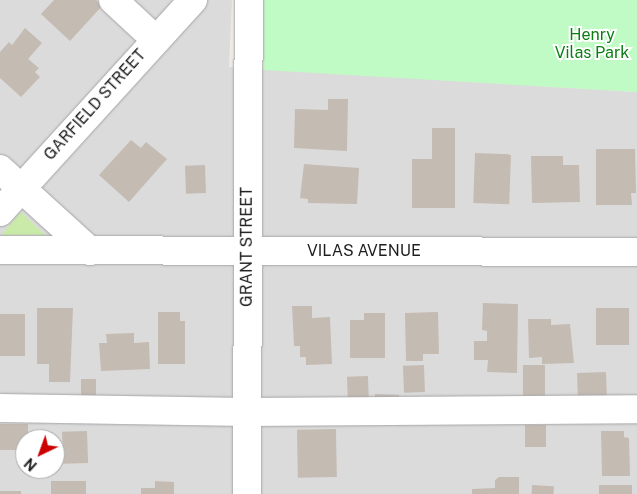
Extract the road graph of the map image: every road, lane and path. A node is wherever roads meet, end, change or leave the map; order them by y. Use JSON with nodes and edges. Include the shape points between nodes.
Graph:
{"nodes":[{"id":1,"x":113,"y":0,"type":"edge"},
{"id":2,"x":193,"y":0,"type":"edge"},
{"id":3,"x":249,"y":0,"type":"edge"},
{"id":4,"x":155,"y":39,"type":"junction"},
{"id":5,"x":0,"y":169,"type":"edge"},
{"id":6,"x":21,"y":188,"type":"junction"},
{"id":7,"x":0,"y":212,"type":"edge"},
{"id":8,"x":0,"y":250,"type":"edge"},
{"id":9,"x":90,"y":251,"type":"junction"},
{"id":10,"x":637,"y":252,"type":"edge"},
{"id":11,"x":247,"y":253,"type":"junction"},
{"id":12,"x":0,"y":408,"type":"edge"},
{"id":13,"x":637,"y":410,"type":"edge"},
{"id":14,"x":247,"y":412,"type":"junction"},
{"id":15,"x":247,"y":494,"type":"edge"}],
"edges":[{"from":1,"to":4,"type":"street"},
{"from":2,"to":4,"type":"street","name":"GARFIELD STREET"},
{"from":3,"to":11,"type":"street","name":"GRANT STREET"},
{"from":4,"to":6,"type":"street","name":"GARFIELD STREET"},
{"from":5,"to":6,"type":"street"},
{"from":6,"to":7,"type":"street","name":"GARFIELD STREET"},
{"from":6,"to":9,"type":"street"},
{"from":8,"to":9,"type":"street","name":"VILAS AVENUE"},
{"from":9,"to":11,"type":"street","name":"VILAS AVENUE"},
{"from":10,"to":11,"type":"street","name":"VILAS AVENUE"},
{"from":11,"to":14,"type":"street","name":"GRANT STREET"},
{"from":12,"to":14,"type":"street"},
{"from":13,"to":14,"type":"street"},
{"from":14,"to":15,"type":"street","name":"GRANT STREET"}]}
